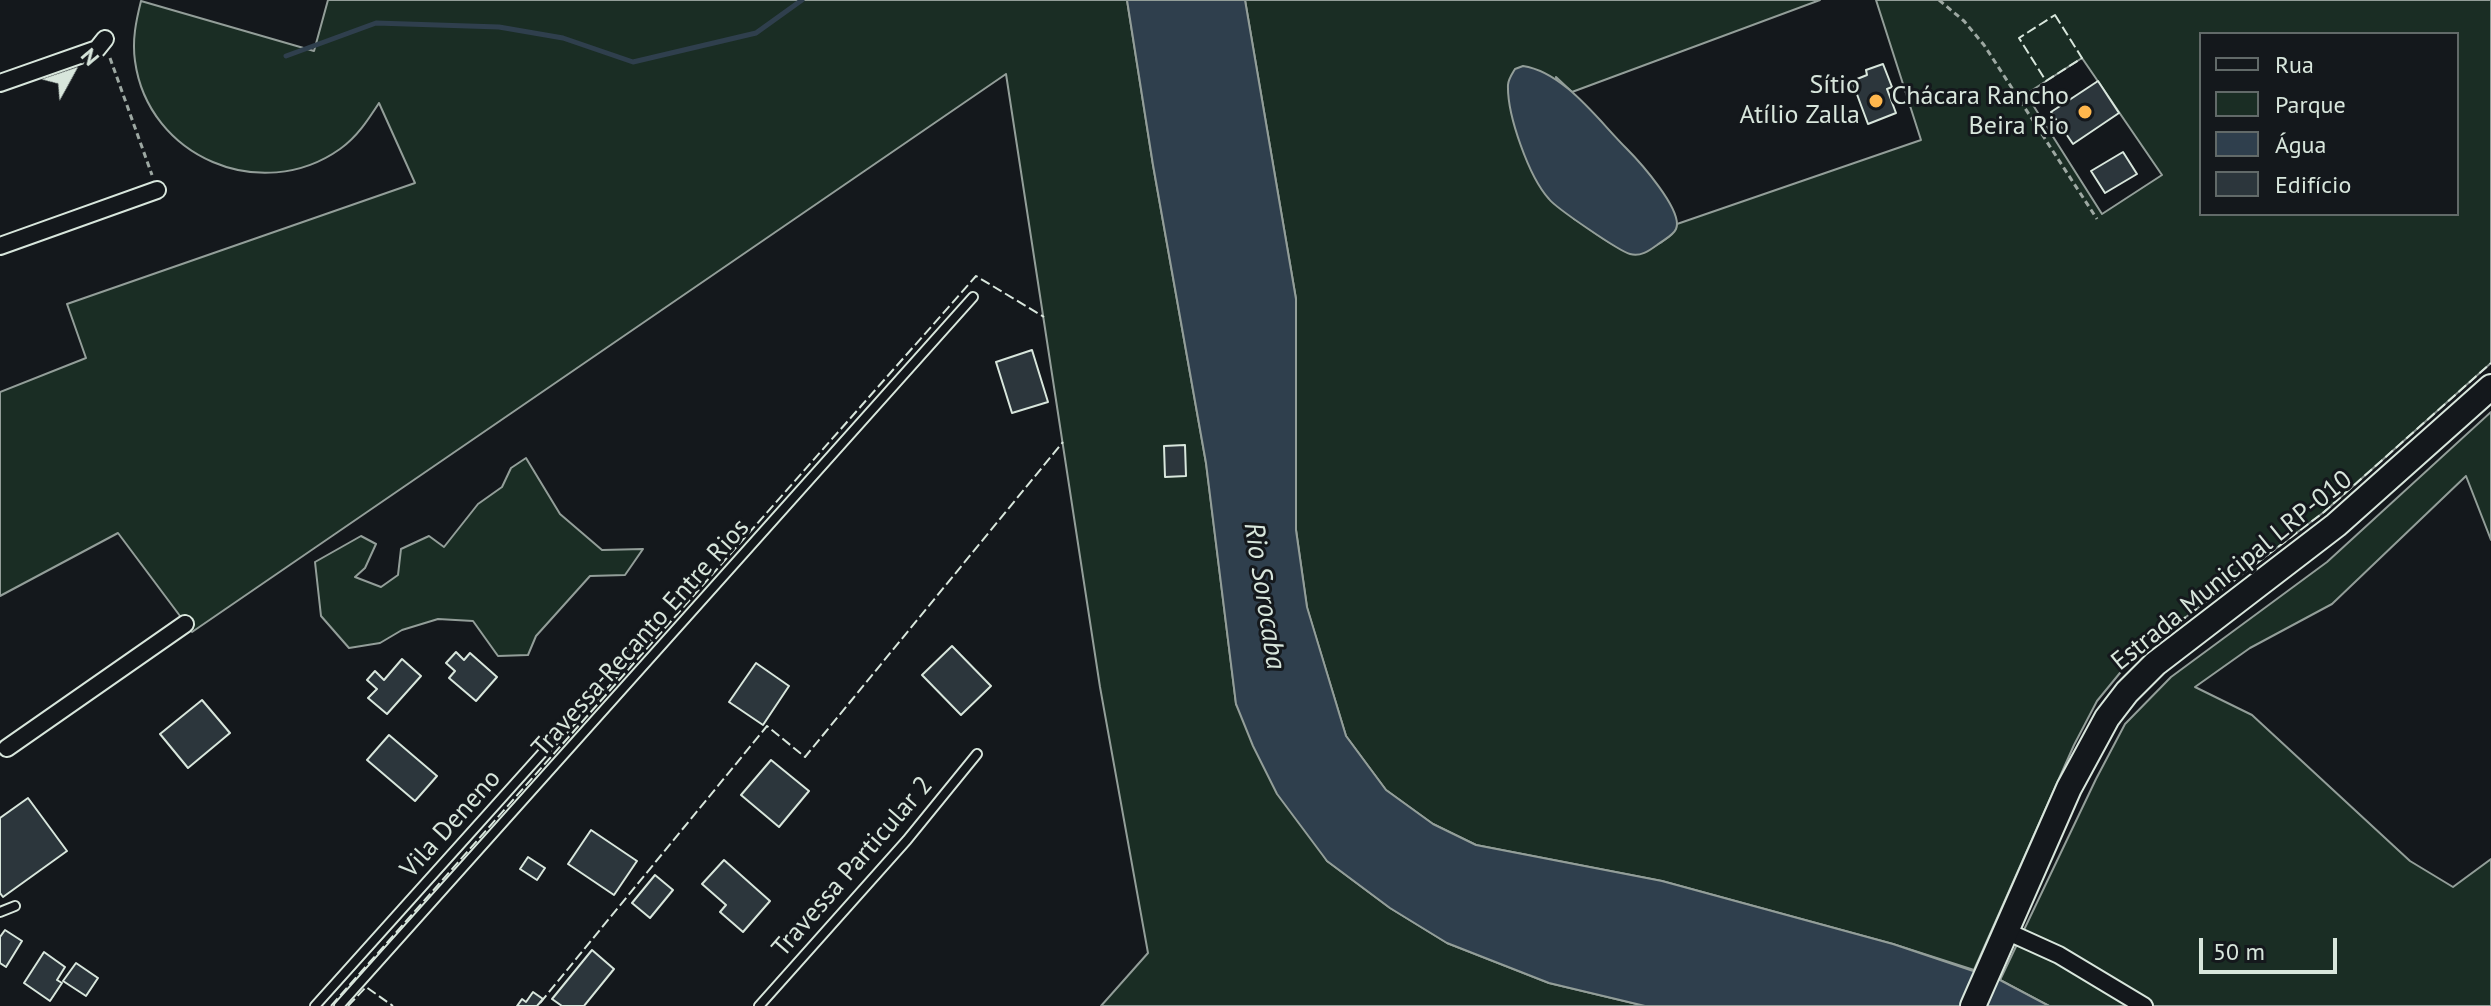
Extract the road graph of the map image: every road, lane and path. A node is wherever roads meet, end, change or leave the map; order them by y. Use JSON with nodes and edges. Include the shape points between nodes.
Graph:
{"nodes":[{"id":1,"x":1939,"y":0,"type":"edge"},
{"id":2,"x":101,"y":44,"type":"joint"},
{"id":3,"x":0,"y":83,"type":"edge"},
{"id":4,"x":157,"y":190,"type":"joint"},
{"id":5,"x":2097,"y":219,"type":"dead end"},
{"id":6,"x":0,"y":246,"type":"edge"},
{"id":7,"x":973,"y":297,"type":"dead end"},
{"id":8,"x":2491,"y":387,"type":"edge"},
{"id":9,"x":185,"y":624,"type":"dead end"},
{"id":10,"x":650,"y":633,"type":"dead end"},
{"id":11,"x":6,"y":748,"type":"edge"},
{"id":12,"x":977,"y":754,"type":"dead end"},
{"id":13,"x":15,"y":906,"type":"dead end"},
{"id":14,"x":0,"y":912,"type":"edge"},
{"id":15,"x":2002,"y":941,"type":"junction"},
{"id":16,"x":315,"y":1006,"type":"edge"},
{"id":17,"x":339,"y":1006,"type":"edge"},
{"id":18,"x":759,"y":1006,"type":"edge"},
{"id":19,"x":1973,"y":1006,"type":"edge"},
{"id":20,"x":2144,"y":1006,"type":"edge"}],
"edges":[{"from":1,"to":5,"type":"path","via":[[1984,45]]},
{"from":2,"to":3,"type":"street"},
{"from":2,"to":4,"type":"path"},
{"from":4,"to":6,"type":"street"},
{"from":7,"to":17,"type":"lane","name":"Travessa Recanto Entre Rios"},
{"from":8,"to":15,"type":"street","name":"Estrada Municipal LRP-010","via":[[2336,525],[2174,649],[2127,692],[2069,788]]},
{"from":9,"to":11,"type":"street"},
{"from":10,"to":16,"type":"lane","name":"Vila Deneno"},
{"from":12,"to":18,"type":"lane","name":"Travessa Particular 2"},
{"from":13,"to":14,"type":"lane"},
{"from":15,"to":19,"type":"street","name":"Estrada Municipal LRP-010"},
{"from":15,"to":20,"type":"street","via":[[2059,955]]}]}
